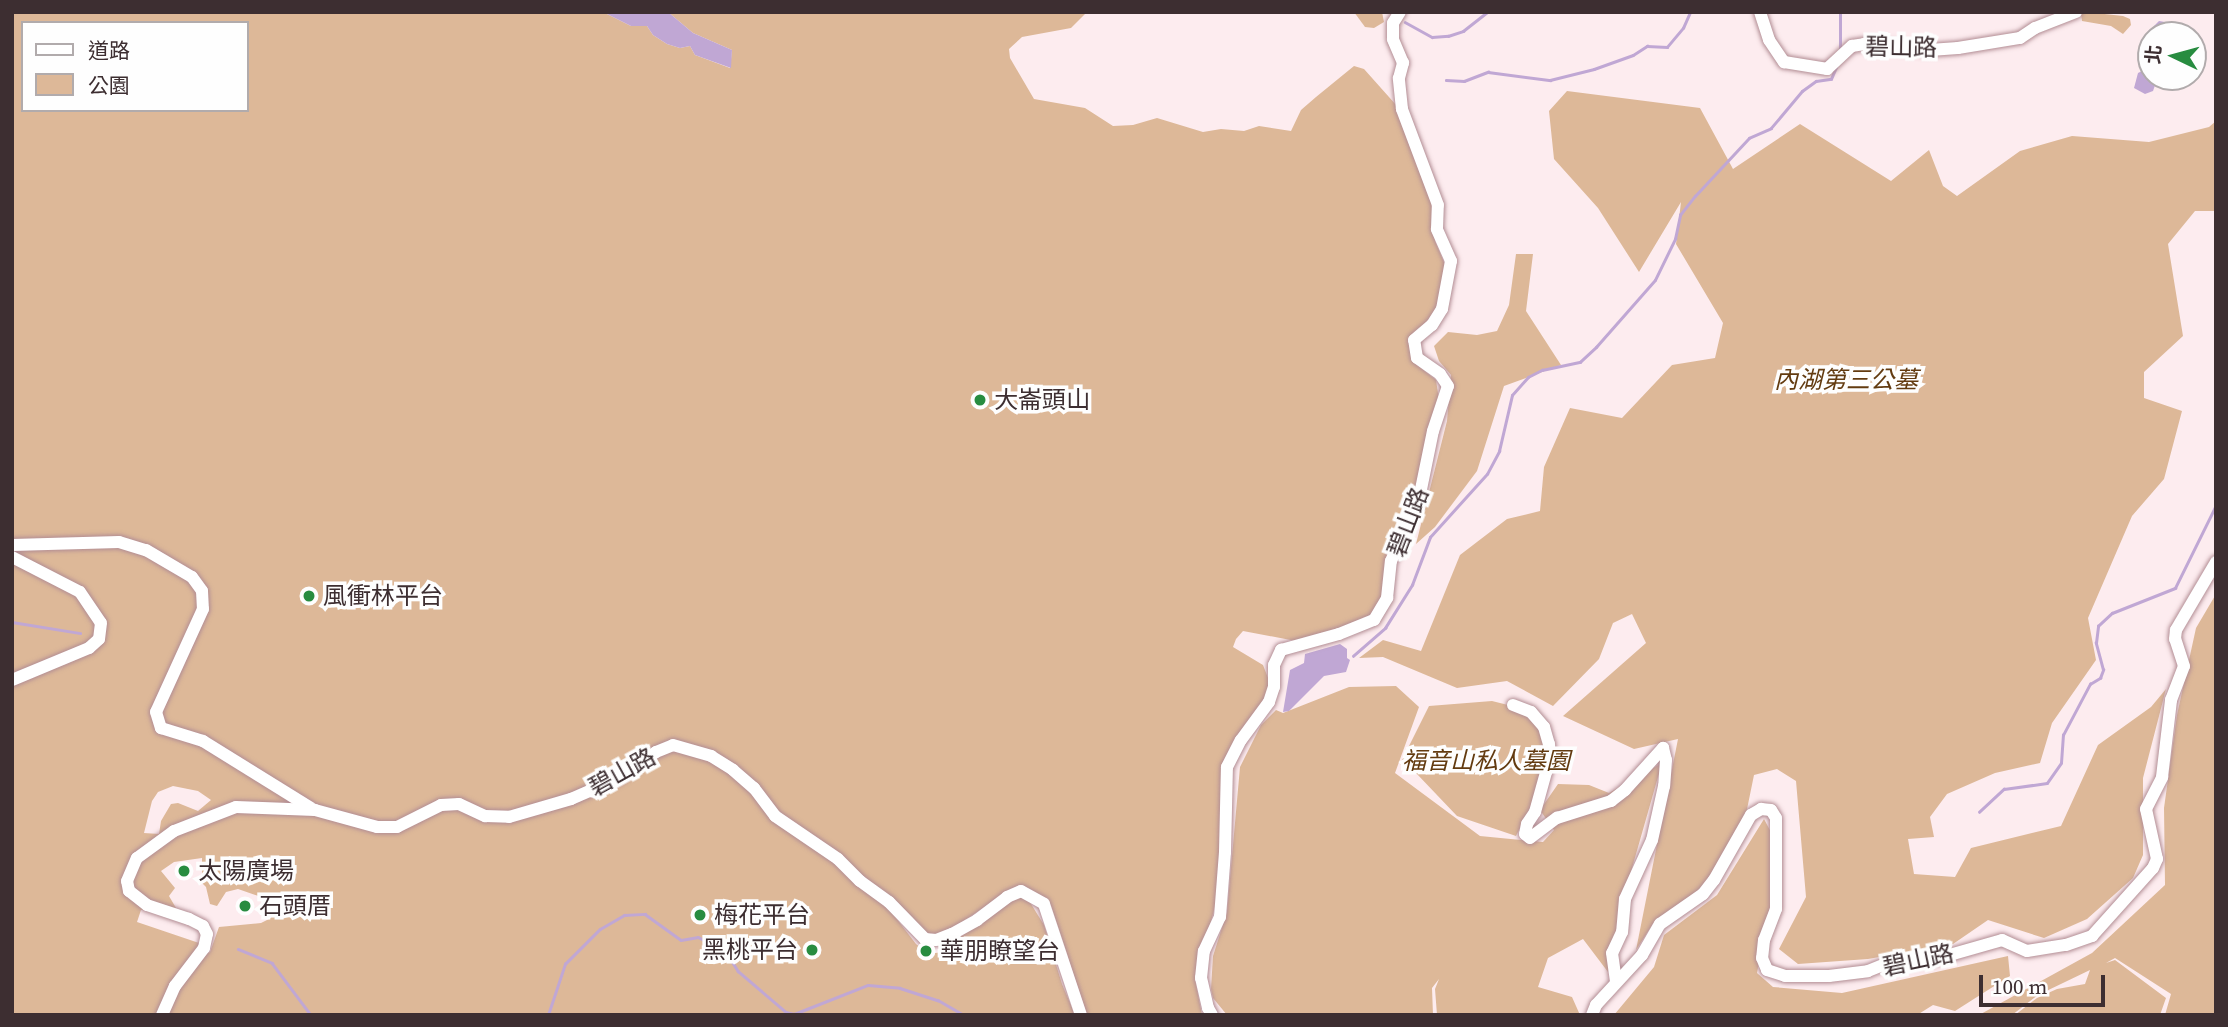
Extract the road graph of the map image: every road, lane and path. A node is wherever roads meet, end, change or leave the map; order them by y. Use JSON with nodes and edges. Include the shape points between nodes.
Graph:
{"nodes":[{"id":1,"x":1400,"y":12,"type":"edge"},
{"id":2,"x":1760,"y":12,"type":"edge"},
{"id":3,"x":2076,"y":12,"type":"edge"},
{"id":4,"x":12,"y":545,"type":"edge"},
{"id":5,"x":12,"y":556,"type":"edge"},
{"id":6,"x":2216,"y":562,"type":"edge"},
{"id":7,"x":12,"y":680,"type":"edge"},
{"id":8,"x":1513,"y":705,"type":"dead end"},
{"id":9,"x":316,"y":810,"type":"junction"},
{"id":10,"x":1616,"y":982,"type":"junction"},
{"id":11,"x":162,"y":1015,"type":"edge"},
{"id":12,"x":1081,"y":1015,"type":"edge"},
{"id":13,"x":1212,"y":1015,"type":"edge"},
{"id":14,"x":1592,"y":1015,"type":"edge"}],
"edges":[{"from":1,"to":13,"type":"street","name":"碧山路","via":[[1393,23],[1393,39],[1403,63],[1401,103],[1438,205],[1437,229],[1451,261],[1442,309],[1414,340],[1417,358],[1440,374],[1448,386],[1419,499],[1391,561],[1381,609],[1374,620],[1282,650],[1274,664],[1269,702],[1227,767],[1220,917],[1204,951],[1202,978]]},
{"from":2,"to":3,"type":"street","name":"碧山路","via":[[1769,40],[1784,62],[1827,69],[1852,46],[1958,48],[2020,38]]},
{"from":4,"to":9,"type":"street","via":[[119,542],[146,550],[192,577],[202,591],[203,608],[156,712],[161,728],[203,741]]},
{"from":5,"to":7,"type":"street","via":[[80,592],[101,623],[99,639],[89,648]]},
{"from":6,"to":10,"type":"street","name":"碧山路","via":[[2176,630],[2184,666],[2171,701],[2162,777],[2146,809],[2157,859],[2092,936],[2066,946],[2027,951],[2002,940],[1932,960],[1829,976],[1785,976],[1767,970],[1762,958],[1776,909],[1776,818],[1771,810],[1761,809],[1751,815],[1703,894],[1660,924],[1642,955]]},
{"from":8,"to":10,"type":"street","via":[[1531,712],[1544,727],[1549,744],[1550,758],[1535,813],[1527,824],[1525,834],[1530,838],[1557,818],[1611,801],[1663,748],[1664,786],[1652,840],[1625,899],[1622,932],[1612,953]]},
{"from":9,"to":11,"type":"street","name":"碧山路","via":[[236,807],[174,831],[137,858],[127,881],[130,891],[147,905],[203,926],[207,934],[204,948],[175,986]]},
{"from":9,"to":12,"type":"street","name":"碧山路","via":[[377,827],[397,827],[441,805],[459,804],[485,816],[509,817],[583,794],[673,745],[690,747],[733,770],[775,816],[838,859],[925,939],[952,934],[1021,891],[1044,904]]},
{"from":10,"to":14,"type":"street","name":"碧山路"}]}
